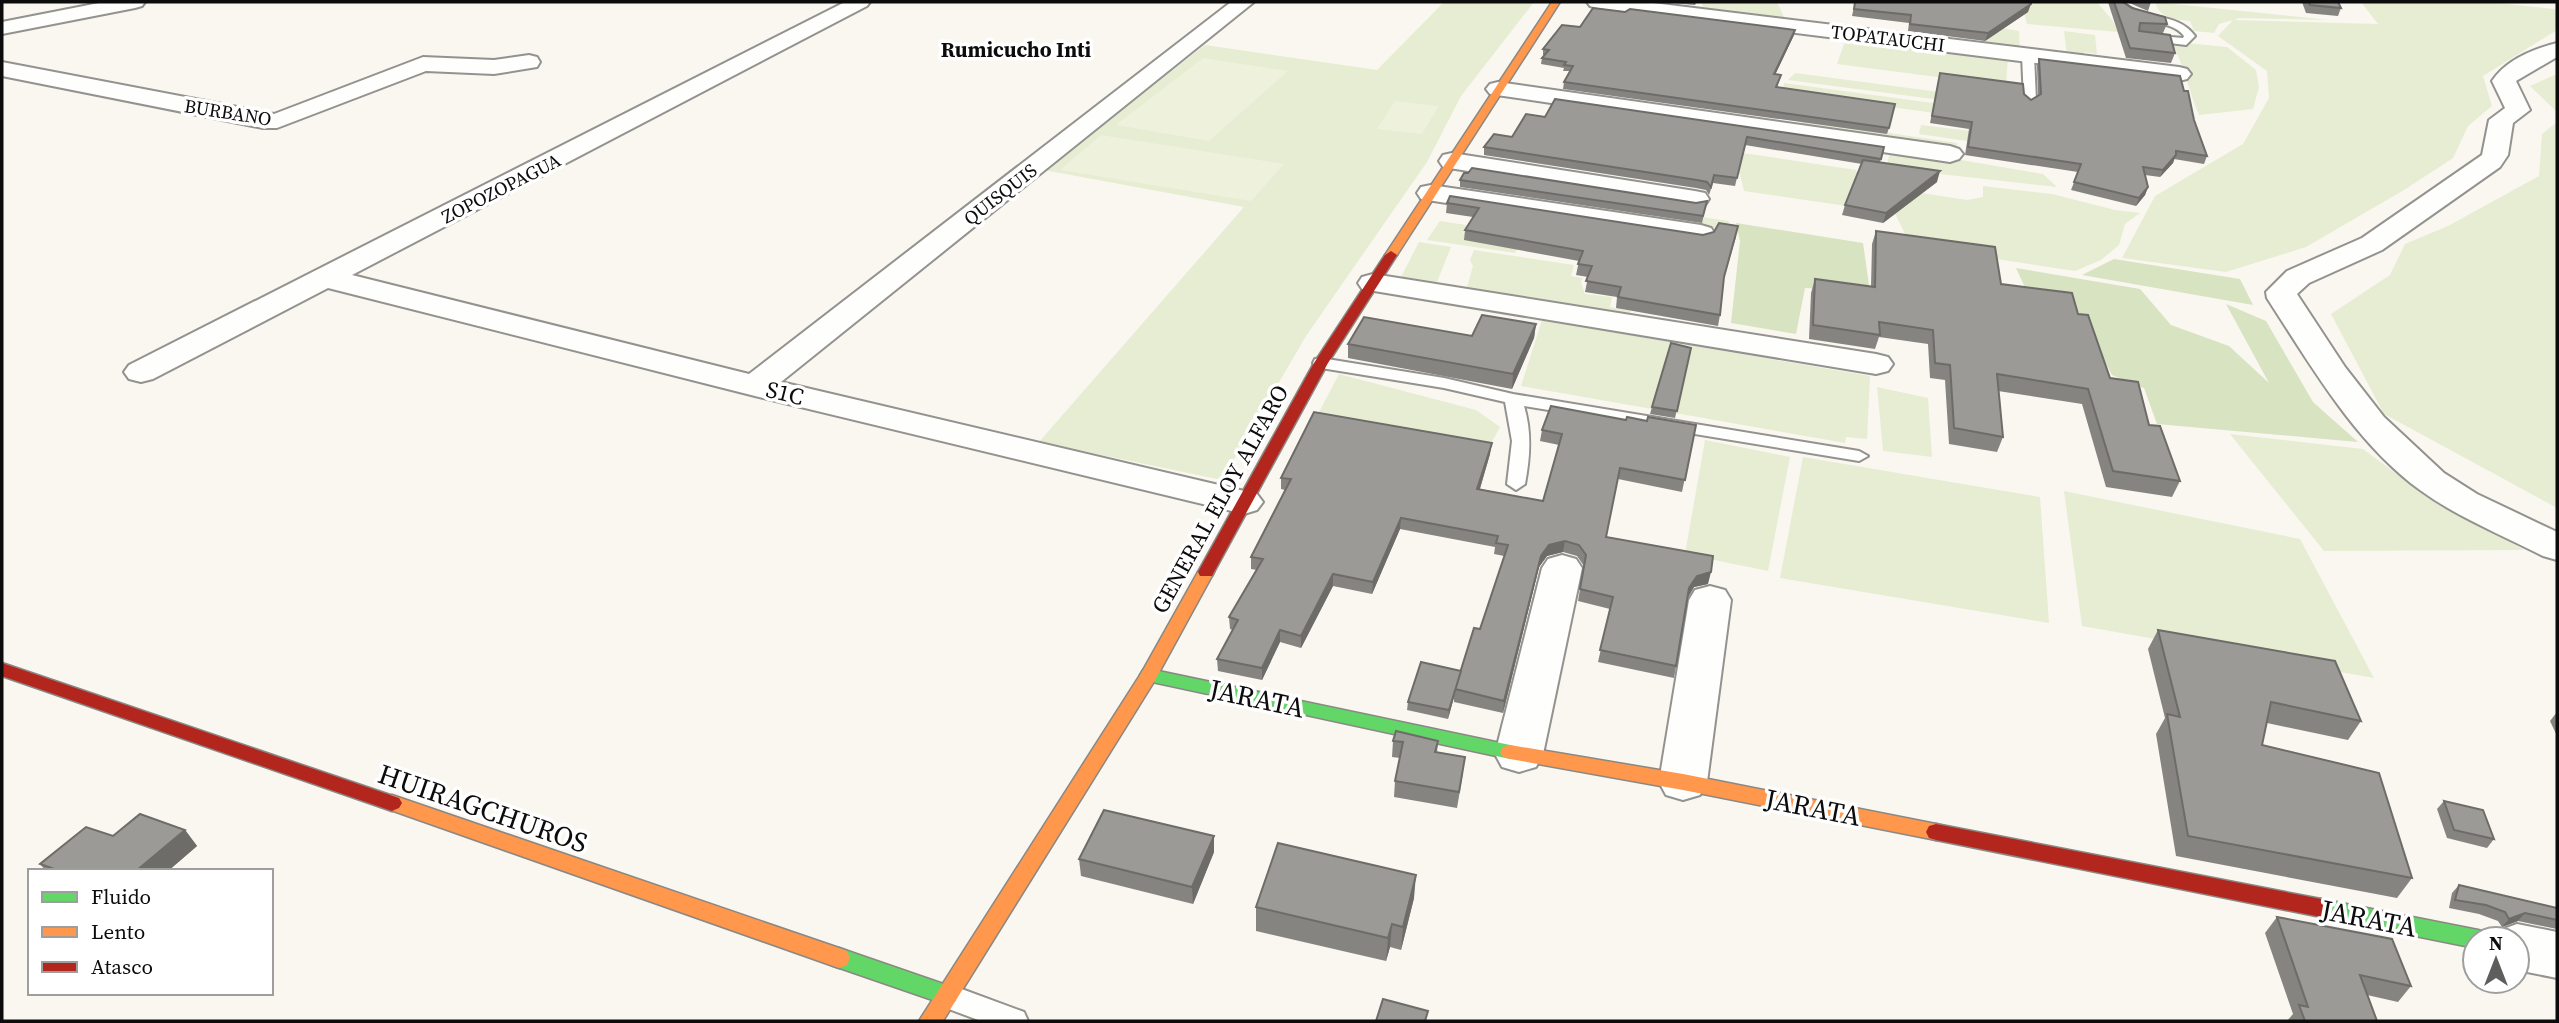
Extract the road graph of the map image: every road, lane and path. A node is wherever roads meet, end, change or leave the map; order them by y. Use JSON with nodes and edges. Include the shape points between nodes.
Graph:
{"nodes":[{"id":1,"x":62,"y":2,"type":"edge"},
{"id":2,"x":135,"y":2,"type":"edge"},
{"id":3,"x":860,"y":2,"type":"edge"},
{"id":4,"x":1244,"y":2,"type":"edge"},
{"id":5,"x":1556,"y":2,"type":"edge"},
{"id":6,"x":1597,"y":2,"type":"edge"},
{"id":7,"x":2116,"y":2,"type":"edge"},
{"id":8,"x":2,"y":10,"type":"edge"},
{"id":9,"x":2,"y":28,"type":"edge"},
{"id":10,"x":2141,"y":37,"type":"edge"},
{"id":11,"x":2557,"y":50,"type":"edge"},
{"id":12,"x":2028,"y":55,"type":"junction"},
{"id":13,"x":529,"y":62,"type":"dead end"},
{"id":14,"x":1512,"y":67,"type":"junction"},
{"id":15,"x":2,"y":69,"type":"edge"},
{"id":16,"x":1539,"y":71,"type":"dead end"},
{"id":17,"x":2179,"y":74,"type":"edge"},
{"id":18,"x":1498,"y":89,"type":"junction"},
{"id":19,"x":2030,"y":101,"type":"edge"},
{"id":20,"x":1484,"y":111,"type":"junction"},
{"id":21,"x":1565,"y":123,"type":"edge"},
{"id":22,"x":1950,"y":154,"type":"dead end"},
{"id":23,"x":1452,"y":161,"type":"junction"},
{"id":24,"x":1431,"y":193,"type":"junction"},
{"id":25,"x":1695,"y":198,"type":"dead end"},
{"id":26,"x":1701,"y":234,"type":"edge"},
{"id":27,"x":327,"y":278,"type":"junction"},
{"id":28,"x":1373,"y":283,"type":"junction"},
{"id":29,"x":1321,"y":363,"type":"junction"},
{"id":30,"x":1876,"y":364,"type":"dead end"},
{"id":31,"x":141,"y":372,"type":"dead end"},
{"id":32,"x":755,"y":386,"type":"junction"},
{"id":33,"x":1513,"y":399,"type":"junction"},
{"id":34,"x":1859,"y":456,"type":"dead end"},
{"id":35,"x":1516,"y":484,"type":"dead end"},
{"id":36,"x":1244,"y":502,"type":"junction"},
{"id":37,"x":2557,"y":547,"type":"edge"},
{"id":38,"x":1562,"y":568,"type":"dead end"},
{"id":39,"x":1710,"y":600,"type":"dead end"},
{"id":40,"x":2,"y":670,"type":"edge"},
{"id":41,"x":1149,"y":675,"type":"junction"},
{"id":42,"x":1519,"y":754,"type":"junction"},
{"id":43,"x":1683,"y":782,"type":"junction"},
{"id":44,"x":2461,"y":936,"type":"edge"},
{"id":45,"x":2531,"y":950,"type":"edge"},
{"id":46,"x":2557,"y":955,"type":"edge"},
{"id":47,"x":947,"y":995,"type":"junction"},
{"id":48,"x":930,"y":1021,"type":"edge"},
{"id":49,"x":1014,"y":1021,"type":"edge"}],
"edges":[{"from":1,"to":8,"type":"street"},
{"from":2,"to":9,"type":"street"},
{"from":3,"to":27,"type":"street","name":"ZOPOZOPAGUA"},
{"from":4,"to":32,"type":"street","name":"QUISQUIS"},
{"from":5,"to":14,"type":"street","name":"GENERAL ELOY ALFARO"},
{"from":6,"to":12,"type":"street","name":"TOPATAUCHI"},
{"from":7,"to":10,"type":"lane","via":[[2130,14],[2182,26],[2190,36],[2186,42]]},
{"from":11,"to":37,"type":"street","via":[[2504,81],[2518,110],[2501,120],[2491,161],[2372,244],[2298,277],[2281,292],[2371,425],[2431,481]]},
{"from":12,"to":17,"type":"street","name":"TOPATAUCHI"},
{"from":12,"to":19,"type":"lane"},
{"from":13,"to":15,"type":"street","name":"BURBANO","via":[[494,67],[423,64],[277,121]]},
{"from":14,"to":16,"type":"street"},
{"from":14,"to":18,"type":"street","name":"GENERAL ELOY ALFARO"},
{"from":18,"to":20,"type":"street","name":"GENERAL ELOY ALFARO"},
{"from":18,"to":22,"type":"street"},
{"from":20,"to":21,"type":"street"},
{"from":20,"to":23,"type":"street","name":"GENERAL ELOY ALFARO"},
{"from":23,"to":24,"type":"street","name":"GENERAL ELOY ALFARO"},
{"from":23,"to":25,"type":"street"},
{"from":24,"to":26,"type":"street"},
{"from":24,"to":28,"type":"street","name":"GENERAL ELOY ALFARO"},
{"from":27,"to":31,"type":"street","name":"ZOPOZOPAGUA"},
{"from":27,"to":32,"type":"street","name":"S1C"},
{"from":28,"to":29,"type":"street","name":"GENERAL ELOY ALFARO"},
{"from":28,"to":30,"type":"street"},
{"from":29,"to":33,"type":"lane"},
{"from":29,"to":36,"type":"street","name":"GENERAL ELOY ALFARO"},
{"from":32,"to":36,"type":"street","name":"S1C"},
{"from":33,"to":34,"type":"lane"},
{"from":33,"to":35,"type":"lane","via":[[1521,419],[1522,454]]},
{"from":36,"to":41,"type":"street","name":"GENERAL ELOY ALFARO"},
{"from":38,"to":42,"type":"street"},
{"from":39,"to":43,"type":"street"},
{"from":40,"to":47,"type":"street","name":"HUIRAGCHUROS"},
{"from":41,"to":42,"type":"street","name":"JARATA"},
{"from":41,"to":47,"type":"street","name":"GENERAL ELOY ALFARO"},
{"from":42,"to":43,"type":"street","name":"JARATA"},
{"from":43,"to":44,"type":"street","name":"JARATA"},
{"from":45,"to":46,"type":"street"},
{"from":47,"to":48,"type":"street","name":"GENERAL ELOY ALFARO"},
{"from":47,"to":49,"type":"lane"}]}
